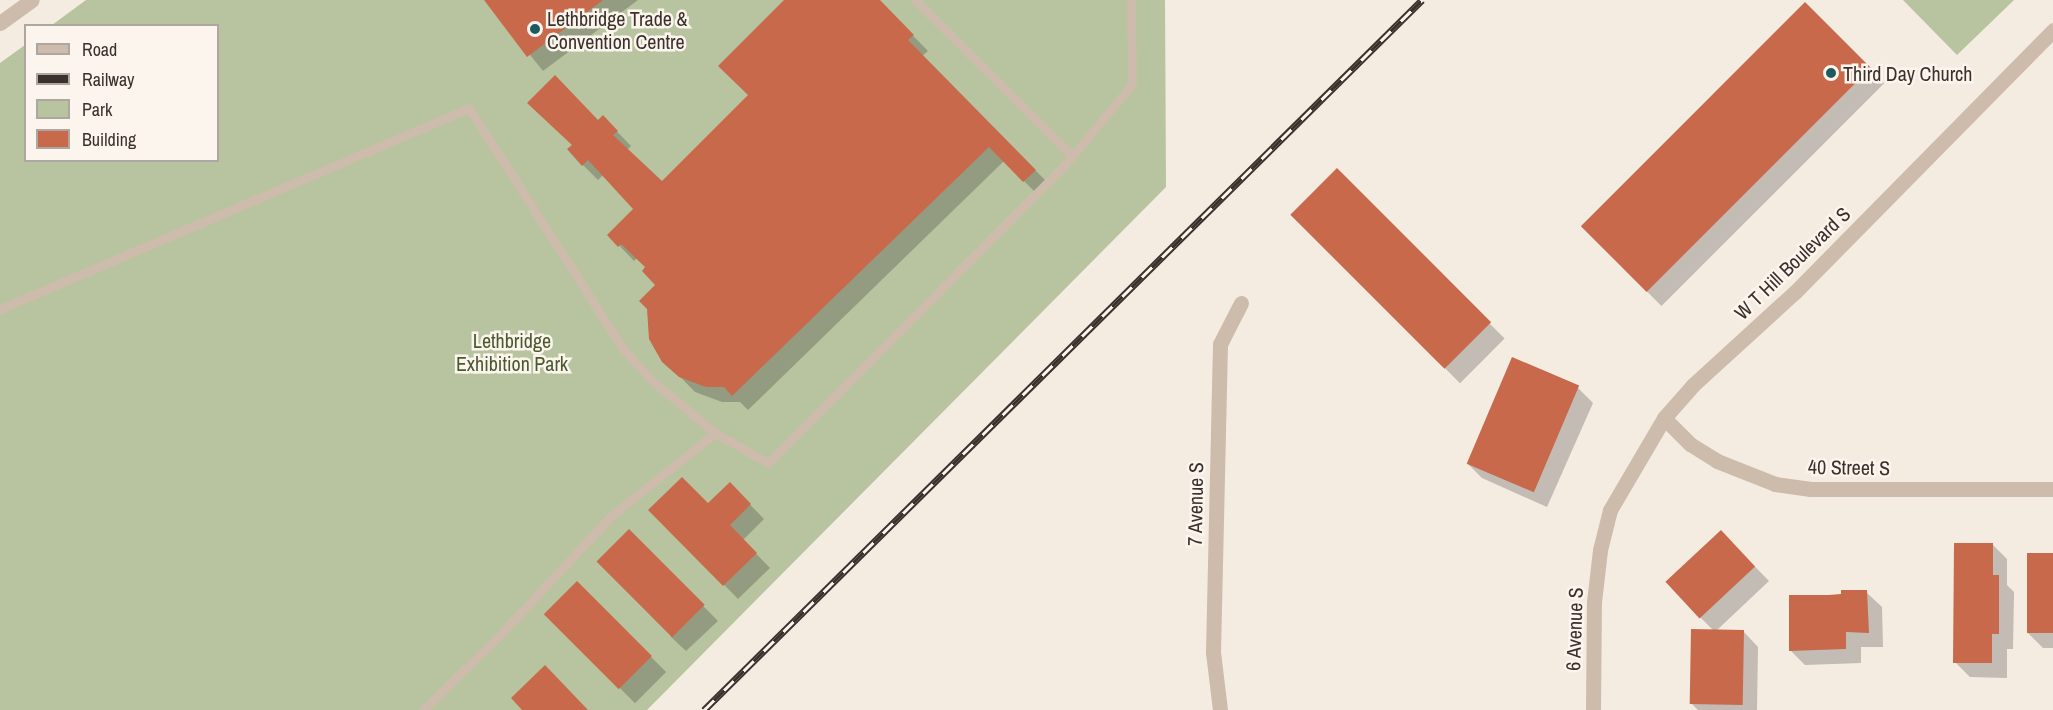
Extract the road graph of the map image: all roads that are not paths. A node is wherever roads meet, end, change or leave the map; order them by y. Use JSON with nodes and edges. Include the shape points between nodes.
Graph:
{"nodes":[{"id":1,"x":32,"y":0,"type":"edge"},
{"id":2,"x":915,"y":0,"type":"edge"},
{"id":3,"x":1131,"y":0,"type":"edge"},
{"id":4,"x":0,"y":23,"type":"edge"},
{"id":5,"x":2053,"y":30,"type":"edge"},
{"id":6,"x":1072,"y":156,"type":"junction"},
{"id":7,"x":1241,"y":303,"type":"dead end"},
{"id":8,"x":0,"y":309,"type":"edge"},
{"id":9,"x":1664,"y":418,"type":"junction"},
{"id":10,"x":715,"y":433,"type":"junction"},
{"id":11,"x":2053,"y":489,"type":"edge"},
{"id":12,"x":1600,"y":550,"type":"joint"},
{"id":13,"x":423,"y":710,"type":"edge"},
{"id":14,"x":1220,"y":710,"type":"edge"},
{"id":15,"x":1593,"y":710,"type":"edge"}],
"edges":[{"from":1,"to":4,"type":"street"},
{"from":2,"to":6,"type":"lane"},
{"from":3,"to":6,"type":"lane","via":[[1132,84]]},
{"from":5,"to":9,"type":"street","name":"W T Hill Boulevard S","via":[[1795,292]]},
{"from":6,"to":10,"type":"lane","via":[[768,463]]},
{"from":7,"to":14,"type":"street","name":"7 Avenue S","via":[[1227,324],[1221,344],[1213,652]]},
{"from":8,"to":10,"type":"lane","via":[[469,108],[624,350],[659,387]]},
{"from":9,"to":11,"type":"street","name":"40 Street S","via":[[1690,444],[1717,461],[1775,484],[1811,489]]},
{"from":9,"to":12,"type":"street","name":"W T Hill Boulevard S","via":[[1610,510]]},
{"from":10,"to":13,"type":"lane","via":[[611,516],[498,637]]},
{"from":12,"to":15,"type":"street","name":"6 Avenue S"}]}
